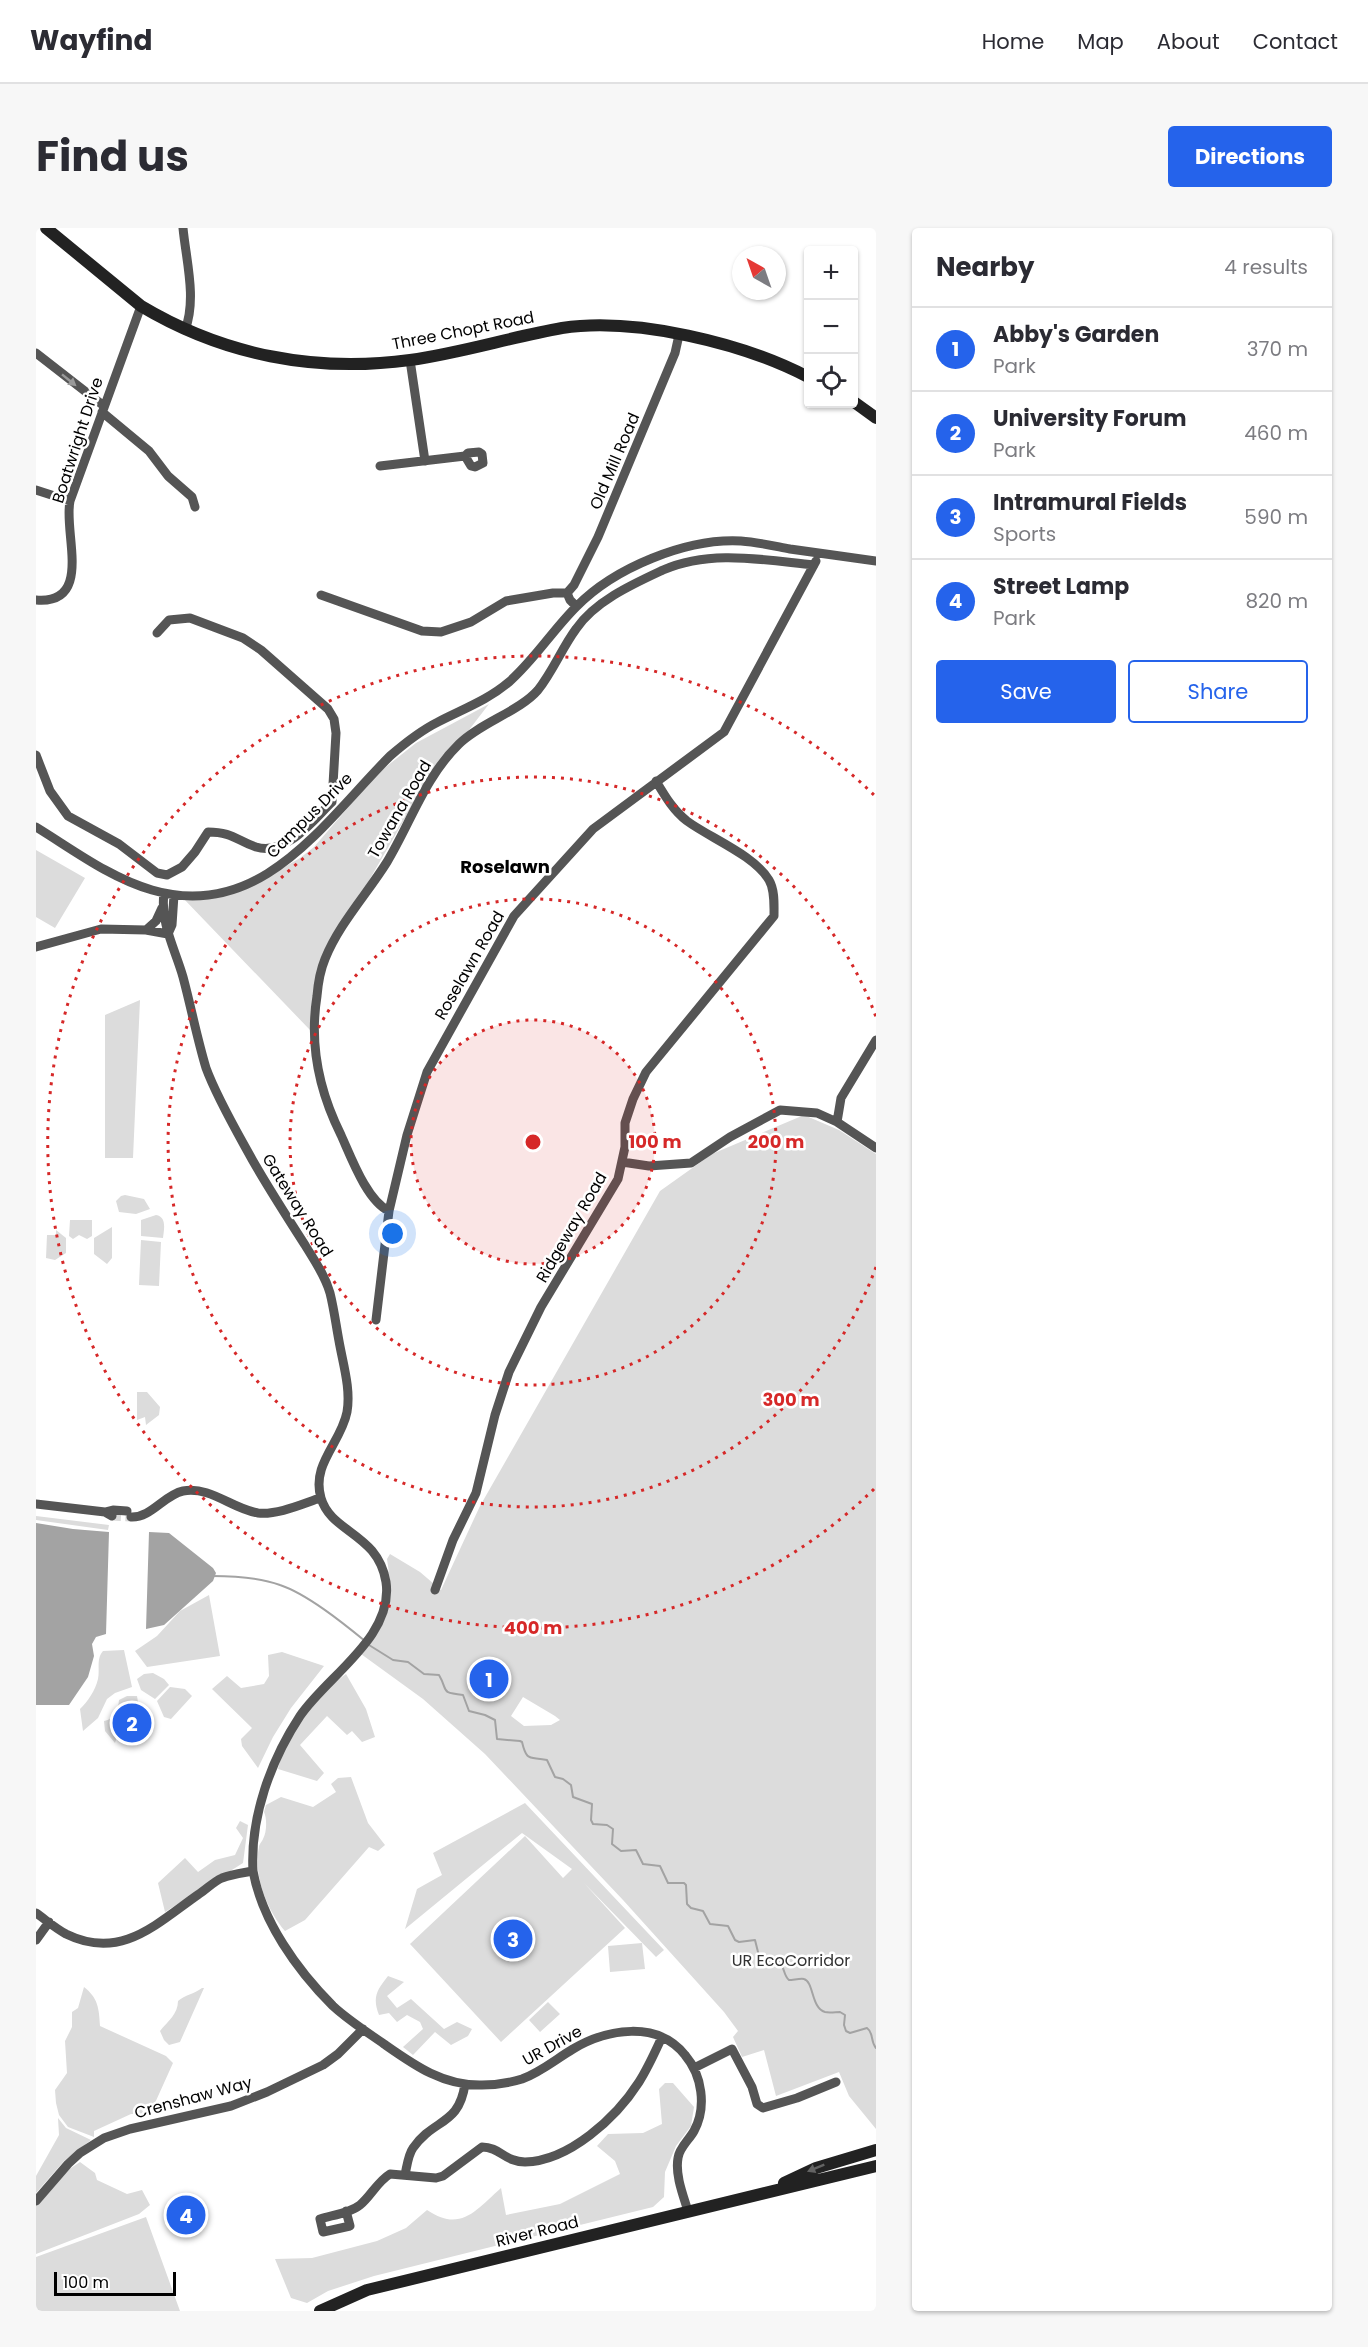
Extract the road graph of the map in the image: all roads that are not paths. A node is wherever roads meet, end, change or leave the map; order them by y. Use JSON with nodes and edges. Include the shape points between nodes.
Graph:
{"nodes":[{"id":1,"x":46,"y":228,"type":"edge"},
{"id":2,"x":183,"y":228,"type":"edge"},
{"id":3,"x":141,"y":306,"type":"junction"},
{"id":4,"x":185,"y":330,"type":"junction"},
{"id":5,"x":679,"y":335,"type":"junction"},
{"id":6,"x":36,"y":353,"type":"edge"},
{"id":7,"x":410,"y":360,"type":"junction"},
{"id":8,"x":804,"y":374,"type":"edge"},
{"id":9,"x":858,"y":405,"type":"edge"},
{"id":10,"x":103,"y":409,"type":"junction"},
{"id":11,"x":876,"y":418,"type":"edge"},
{"id":12,"x":465,"y":456,"type":"dead end"},
{"id":13,"x":425,"y":461,"type":"junction"},
{"id":14,"x":380,"y":466,"type":"dead end"},
{"id":15,"x":36,"y":490,"type":"edge"},
{"id":16,"x":70,"y":501,"type":"junction"},
{"id":17,"x":195,"y":507,"type":"dead end"},
{"id":18,"x":820,"y":554,"type":"junction"},
{"id":19,"x":876,"y":561,"type":"edge"},
{"id":20,"x":814,"y":565,"type":"junction"},
{"id":21,"x":567,"y":593,"type":"junction"},
{"id":22,"x":321,"y":595,"type":"dead end"},
{"id":23,"x":36,"y":600,"type":"edge"},
{"id":24,"x":576,"y":606,"type":"junction"},
{"id":25,"x":565,"y":619,"type":"junction"},
{"id":26,"x":576,"y":628,"type":"junction"},
{"id":27,"x":157,"y":633,"type":"dead end"},
{"id":28,"x":36,"y":755,"type":"edge"},
{"id":29,"x":656,"y":781,"type":"junction"},
{"id":30,"x":333,"y":802,"type":"junction"},
{"id":31,"x":333,"y":815,"type":"junction"},
{"id":32,"x":36,"y":827,"type":"edge"},
{"id":33,"x":169,"y":894,"type":"junction"},
{"id":34,"x":163,"y":904,"type":"junction"},
{"id":35,"x":146,"y":930,"type":"junction"},
{"id":36,"x":168,"y":934,"type":"junction"},
{"id":37,"x":36,"y":947,"type":"edge"},
{"id":38,"x":876,"y":1040,"type":"edge"},
{"id":39,"x":837,"y":1122,"type":"junction"},
{"id":40,"x":876,"y":1148,"type":"edge"},
{"id":41,"x":622,"y":1162,"type":"junction"},
{"id":42,"x":389,"y":1211,"type":"junction"},
{"id":43,"x":376,"y":1320,"type":"dead end"},
{"id":44,"x":320,"y":1498,"type":"junction"},
{"id":45,"x":36,"y":1504,"type":"edge"},
{"id":46,"x":435,"y":1590,"type":"dead end"},
{"id":47,"x":253,"y":1871,"type":"junction"},
{"id":48,"x":36,"y":1913,"type":"edge"},
{"id":49,"x":49,"y":1922,"type":"junction"},
{"id":50,"x":36,"y":1940,"type":"edge"},
{"id":51,"x":363,"y":2029,"type":"junction"},
{"id":52,"x":662,"y":2037,"type":"junction"},
{"id":53,"x":694,"y":2068,"type":"junction"},
{"id":54,"x":836,"y":2082,"type":"dead end"},
{"id":55,"x":465,"y":2084,"type":"junction"},
{"id":56,"x":874,"y":2151,"type":"edge"},
{"id":57,"x":876,"y":2166,"type":"edge"},
{"id":58,"x":405,"y":2175,"type":"junction"},
{"id":59,"x":764,"y":2192,"type":"junction"},
{"id":60,"x":36,"y":2200,"type":"edge"},
{"id":61,"x":346,"y":2211,"type":"dead end"},
{"id":62,"x":688,"y":2211,"type":"junction"},
{"id":63,"x":320,"y":2311,"type":"edge"}],
"edges":[{"from":1,"to":3,"type":"main road","name":"Three Chopt Road"},
{"from":2,"to":4,"type":"street","via":[[190,300]]},
{"from":3,"to":4,"type":"main road","name":"Three Chopt Road"},
{"from":3,"to":10,"type":"street","name":"Boatwright Drive"},
{"from":4,"to":7,"type":"main road","name":"Three Chopt Road","via":[[227,346],[303,362],[343,365]]},
{"from":5,"to":7,"type":"main road","name":"Three Chopt Road","via":[[584,325]]},
{"from":5,"to":8,"type":"main road","name":"Three Chopt Road","via":[[758,355]]},
{"from":5,"to":21,"type":"street","name":"Old Mill Road","via":[[598,537]]},
{"from":6,"to":10,"type":"street","one_way":true},
{"from":7,"to":13,"type":"street"},
{"from":9,"to":11,"type":"main road"},
{"from":10,"to":16,"type":"street","name":"Boatwright Drive"},
{"from":10,"to":17,"type":"street","via":[[149,451],[168,476],[192,497]]},
{"from":12,"to":13,"type":"street"},
{"from":13,"to":14,"type":"street"},
{"from":15,"to":16,"type":"street"},
{"from":16,"to":23,"type":"street","name":"Boatwright Drive","via":[[71,581],[55,598]]},
{"from":18,"to":19,"type":"street"},
{"from":18,"to":20,"type":"street","name":"Roselawn Road"},
{"from":18,"to":24,"type":"street","via":[[741,541],[683,548],[620,574]]},
{"from":20,"to":26,"type":"street","name":"Towana Road","via":[[717,557],[692,560],[635,584],[606,601]]},
{"from":20,"to":29,"type":"street","name":"Roselawn Road","via":[[724,732]]},
{"from":21,"to":22,"type":"street","via":[[506,601],[471,622],[441,632],[422,631]]},
{"from":21,"to":24,"type":"street"},
{"from":24,"to":25,"type":"street"},
{"from":25,"to":26,"type":"street"},
{"from":25,"to":31,"type":"street","name":"Campus Drive","via":[[508,682],[480,702],[407,741]]},
{"from":26,"to":42,"type":"street","name":"Towana Road","via":[[537,690],[469,735],[435,773],[388,861],[324,960],[313,1029],[319,1081],[358,1171],[376,1203]]},
{"from":27,"to":30,"type":"street","via":[[169,620],[190,618],[243,638],[319,700],[332,715],[336,733]]},
{"from":28,"to":30,"type":"street","via":[[50,791],[68,816],[162,874],[182,867],[208,832],[232,835],[261,848],[277,847],[298,835]]},
{"from":29,"to":41,"type":"street","name":"Ridgeway Road","via":[[682,816],[760,868],[770,882],[774,916],[646,1072],[625,1123]]},
{"from":29,"to":42,"type":"street","name":"Roselawn Road","via":[[593,829],[514,916],[427,1072]]},
{"from":30,"to":31,"type":"street"},
{"from":31,"to":33,"type":"street","name":"Campus Drive","via":[[282,866],[256,881],[217,893]]},
{"from":32,"to":33,"type":"street","name":"Campus Drive","via":[[114,874]]},
{"from":33,"to":34,"type":"street","name":"Gateway Road"},
{"from":33,"to":36,"type":"street","name":"Gateway Road","via":[[172,925]]},
{"from":34,"to":35,"type":"street","name":"Gateway Road","via":[[156,921]]},
{"from":34,"to":36,"type":"street","name":"Gateway Road"},
{"from":35,"to":36,"type":"street"},
{"from":35,"to":37,"type":"street","via":[[100,929]]},
{"from":36,"to":44,"type":"street","name":"Gateway Road","via":[[208,1073],[253,1161],[330,1292],[348,1400],[344,1425],[320,1471]]},
{"from":38,"to":39,"type":"street","via":[[842,1098]]},
{"from":39,"to":40,"type":"street"},
{"from":39,"to":41,"type":"street","via":[[817,1113],[780,1110],[691,1163],[649,1166]]},
{"from":41,"to":46,"type":"street","name":"Ridgeway Road","via":[[618,1179],[541,1307],[509,1372],[476,1493]]},
{"from":42,"to":43,"type":"street","name":"Roselawn Road"},
{"from":44,"to":45,"type":"street","via":[[256,1513],[208,1493],[184,1491],[142,1515]]},
{"from":44,"to":47,"type":"street","name":"UR Drive","via":[[331,1516],[371,1549],[383,1569],[387,1597],[380,1620],[359,1651],[309,1705],[281,1749],[260,1808]]},
{"from":47,"to":49,"type":"street","via":[[217,1881],[144,1931],[120,1942],[86,1941]]},
{"from":47,"to":51,"type":"street","name":"UR Drive","via":[[261,1900],[289,1951],[333,2006]]},
{"from":48,"to":49,"type":"street"},
{"from":49,"to":50,"type":"street"},
{"from":51,"to":55,"type":"street","name":"UR Drive","via":[[423,2071]]},
{"from":51,"to":60,"type":"street","name":"Crenshaw Way","via":[[331,2060],[267,2092],[231,2106],[104,2138],[80,2153]]},
{"from":52,"to":53,"type":"street","name":"UR Drive","via":[[677,2046]]},
{"from":52,"to":55,"type":"street","name":"UR Drive","via":[[639,2031],[617,2032],[581,2045],[523,2078],[489,2085]]},
{"from":52,"to":58,"type":"street","via":[[648,2068],[624,2103],[563,2153],[524,2162],[511,2161],[492,2148],[482,2147],[443,2176],[430,2179]]},
{"from":53,"to":54,"type":"street","via":[[732,2049],[763,2108]]},
{"from":53,"to":62,"type":"street","name":"UR Drive","via":[[701,2095],[700,2113],[677,2165]]},
{"from":55,"to":58,"type":"street","via":[[455,2113],[414,2146]]},
{"from":56,"to":59,"type":"main road","name":"River Road","one_way":true,"via":[[816,2168]]},
{"from":57,"to":59,"type":"main road","name":"River Road"},
{"from":58,"to":61,"type":"street","via":[[387,2175],[361,2204]]},
{"from":59,"to":62,"type":"main road","name":"River Road"},
{"from":62,"to":63,"type":"main road","name":"River Road","via":[[367,2290]]}]}
